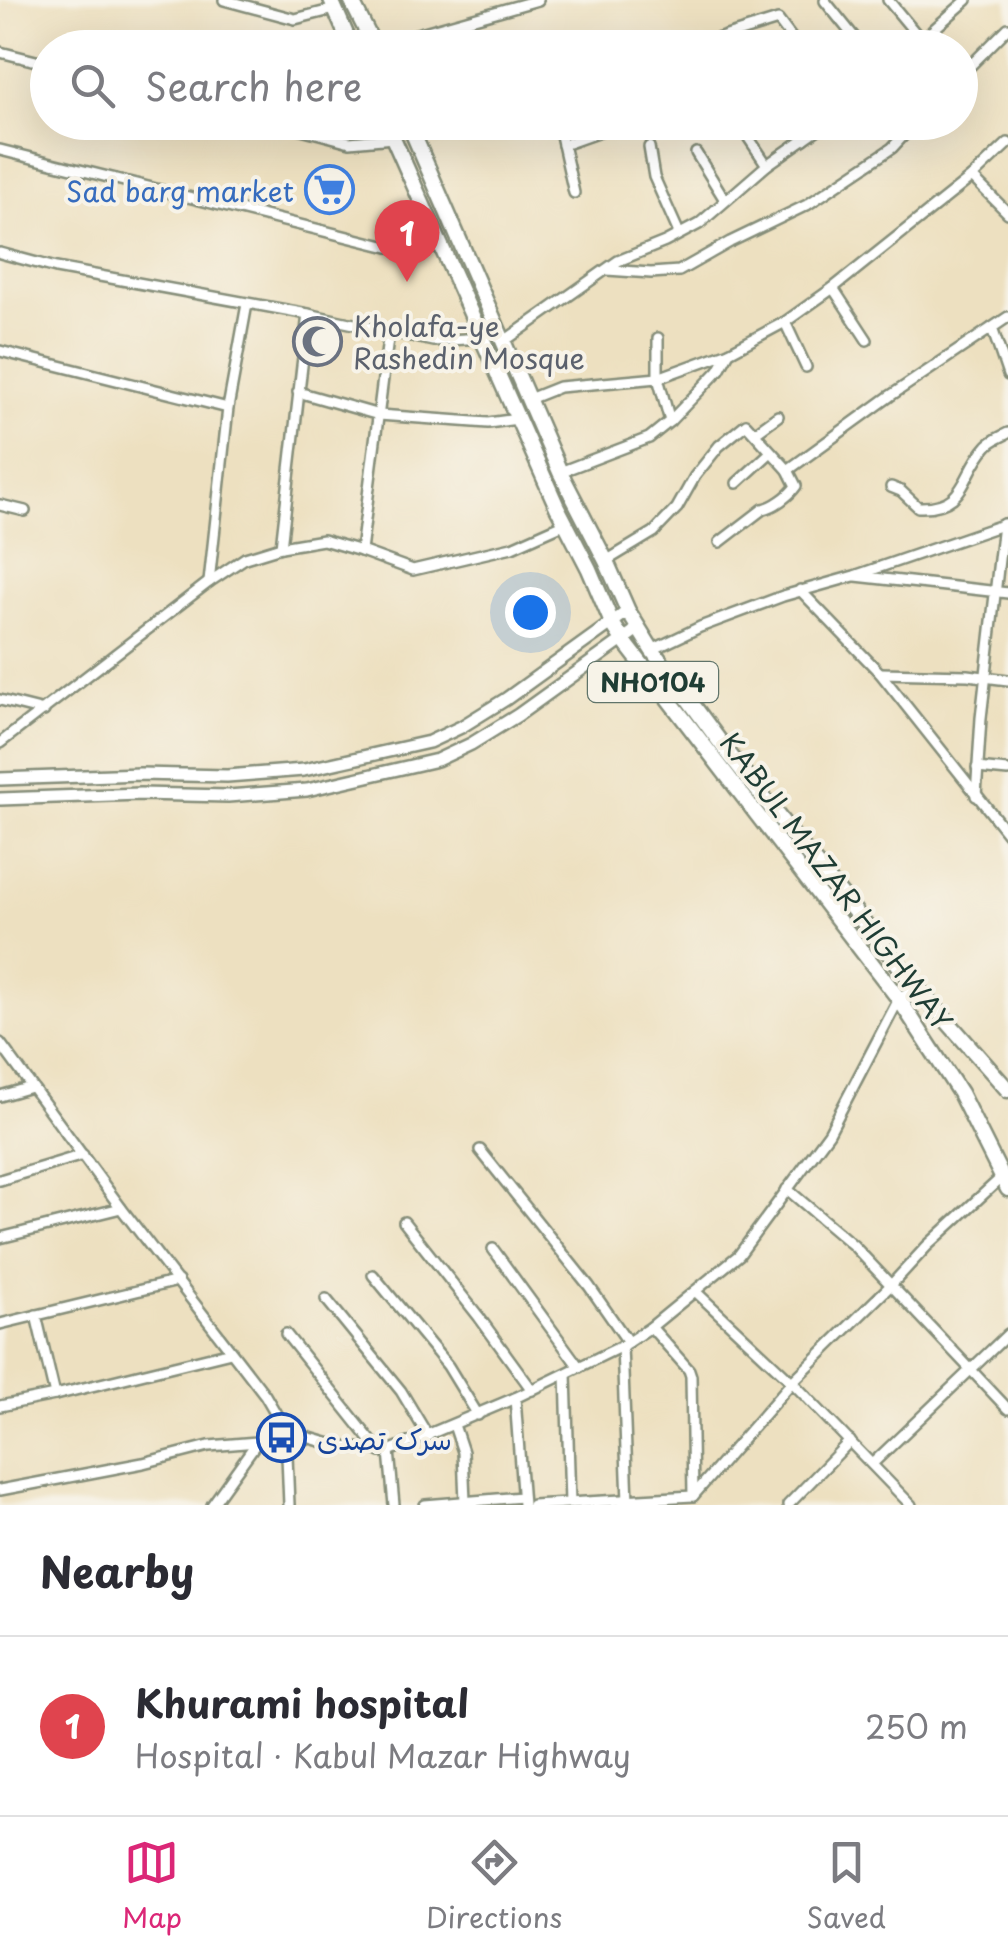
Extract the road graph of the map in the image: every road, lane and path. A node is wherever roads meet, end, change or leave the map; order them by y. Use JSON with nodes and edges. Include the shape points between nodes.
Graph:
{"nodes":[{"id":1,"x":224,"y":0,"type":"edge"},
{"id":2,"x":351,"y":0,"type":"edge"},
{"id":3,"x":538,"y":0,"type":"edge"},
{"id":4,"x":888,"y":0,"type":"edge"},
{"id":5,"x":825,"y":1,"type":"edge"},
{"id":6,"x":960,"y":2,"type":"edge"},
{"id":7,"x":333,"y":4,"type":"edge"},
{"id":8,"x":344,"y":30,"type":"edge"},
{"id":9,"x":366,"y":30,"type":"edge"},
{"id":10,"x":434,"y":30,"type":"edge"},
{"id":11,"x":746,"y":30,"type":"edge"},
{"id":12,"x":785,"y":30,"type":"edge"},
{"id":13,"x":848,"y":30,"type":"edge"},
{"id":14,"x":909,"y":30,"type":"edge"},
{"id":15,"x":933,"y":30,"type":"edge"},
{"id":16,"x":1007,"y":32,"type":"edge"},
{"id":17,"x":0,"y":52,"type":"edge"},
{"id":18,"x":978,"y":59,"type":"edge"},
{"id":19,"x":30,"y":60,"type":"edge"},
{"id":20,"x":342,"y":140,"type":"edge"},
{"id":21,"x":372,"y":140,"type":"edge"},
{"id":22,"x":394,"y":140,"type":"edge"},
{"id":23,"x":415,"y":140,"type":"edge"},
{"id":24,"x":562,"y":140,"type":"edge"},
{"id":25,"x":577,"y":140,"type":"edge"},
{"id":26,"x":750,"y":140,"type":"edge"},
{"id":27,"x":803,"y":140,"type":"edge"},
{"id":28,"x":899,"y":140,"type":"edge"},
{"id":29,"x":1008,"y":143,"type":"edge"},
{"id":30,"x":563,"y":145,"type":"junction"},
{"id":31,"x":649,"y":146,"type":"dead end"},
{"id":32,"x":0,"y":150,"type":"edge"},
{"id":33,"x":696,"y":154,"type":"dead end"},
{"id":34,"x":767,"y":166,"type":"junction"},
{"id":35,"x":972,"y":177,"type":"junction"},
{"id":36,"x":574,"y":193,"type":"dead end"},
{"id":37,"x":725,"y":200,"type":"junction"},
{"id":38,"x":1008,"y":214,"type":"edge"},
{"id":39,"x":679,"y":233,"type":"junction"},
{"id":40,"x":442,"y":248,"type":"junction"},
{"id":41,"x":0,"y":253,"type":"edge"},
{"id":42,"x":608,"y":270,"type":"junction"},
{"id":43,"x":833,"y":288,"type":"junction"},
{"id":44,"x":247,"y":304,"type":"junction"},
{"id":45,"x":308,"y":314,"type":"junction"},
{"id":46,"x":1008,"y":318,"type":"edge"},
{"id":47,"x":786,"y":322,"type":"junction"},
{"id":48,"x":992,"y":328,"type":"junction"},
{"id":49,"x":389,"y":331,"type":"junction"},
{"id":50,"x":482,"y":338,"type":"junction"},
{"id":51,"x":658,"y":338,"type":"dead end"},
{"id":52,"x":868,"y":340,"type":"dead end"},
{"id":53,"x":502,"y":342,"type":"junction"},
{"id":54,"x":0,"y":351,"type":"edge"},
{"id":55,"x":729,"y":352,"type":"junction"},
{"id":56,"x":806,"y":367,"type":"dead end"},
{"id":57,"x":1008,"y":375,"type":"edge"},
{"id":58,"x":658,"y":378,"type":"junction"},
{"id":59,"x":298,"y":392,"type":"junction"},
{"id":60,"x":529,"y":399,"type":"junction"},
{"id":61,"x":228,"y":408,"type":"junction"},
{"id":62,"x":379,"y":414,"type":"junction"},
{"id":63,"x":778,"y":416,"type":"dead end"},
{"id":64,"x":518,"y":419,"type":"junction"},
{"id":65,"x":670,"y":421,"type":"junction"},
{"id":66,"x":756,"y":432,"type":"junction"},
{"id":67,"x":1008,"y":434,"type":"edge"},
{"id":68,"x":771,"y":452,"type":"junction"},
{"id":69,"x":788,"y":470,"type":"junction"},
{"id":70,"x":560,"y":472,"type":"junction"},
{"id":71,"x":737,"y":483,"type":"dead end"},
{"id":72,"x":891,"y":487,"type":"dead end"},
{"id":73,"x":0,"y":505,"type":"edge"},
{"id":74,"x":25,"y":511,"type":"dead end"},
{"id":75,"x":1005,"y":523,"type":"edge"},
{"id":76,"x":566,"y":524,"type":"junction"},
{"id":77,"x":720,"y":542,"type":"dead end"},
{"id":78,"x":281,"y":547,"type":"junction"},
{"id":79,"x":361,"y":551,"type":"junction"},
{"id":80,"x":606,"y":561,"type":"junction"},
{"id":81,"x":854,"y":576,"type":"junction"},
{"id":82,"x":209,"y":582,"type":"junction"},
{"id":83,"x":800,"y":590,"type":"junction"},
{"id":84,"x":995,"y":592,"type":"junction"},
{"id":85,"x":1008,"y":593,"type":"edge"},
{"id":86,"x":628,"y":611,"type":"junction"},
{"id":87,"x":612,"y":623,"type":"junction"},
{"id":88,"x":639,"y":628,"type":"junction"},
{"id":89,"x":622,"y":640,"type":"junction"},
{"id":90,"x":652,"y":650,"type":"junction"},
{"id":91,"x":880,"y":673,"type":"junction"},
{"id":92,"x":986,"y":678,"type":"junction"},
{"id":93,"x":1008,"y":680,"type":"edge"},
{"id":94,"x":0,"y":700,"type":"edge"},
{"id":95,"x":44,"y":711,"type":"junction"},
{"id":96,"x":0,"y":743,"type":"edge"},
{"id":97,"x":977,"y":768,"type":"junction"},
{"id":98,"x":1008,"y":771,"type":"edge"},
{"id":99,"x":0,"y":778,"type":"edge"},
{"id":100,"x":976,"y":796,"type":"junction"},
{"id":101,"x":0,"y":798,"type":"edge"},
{"id":102,"x":1008,"y":834,"type":"edge"},
{"id":103,"x":916,"y":986,"type":"junction"},
{"id":104,"x":899,"y":999,"type":"junction"},
{"id":105,"x":0,"y":1043,"type":"edge"},
{"id":106,"x":32,"y":1087,"type":"junction"},
{"id":107,"x":1008,"y":1090,"type":"edge"},
{"id":108,"x":0,"y":1096,"type":"edge"},
{"id":109,"x":480,"y":1150,"type":"dead end"},
{"id":110,"x":83,"y":1155,"type":"junction"},
{"id":111,"x":0,"y":1180,"type":"edge"},
{"id":112,"x":1005,"y":1183,"type":"edge"},
{"id":113,"x":787,"y":1189,"type":"junction"},
{"id":114,"x":121,"y":1208,"type":"junction"},
{"id":115,"x":404,"y":1222,"type":"dead end"},
{"id":116,"x":0,"y":1238,"type":"edge"},
{"id":117,"x":494,"y":1249,"type":"dead end"},
{"id":118,"x":373,"y":1275,"type":"dead end"},
{"id":119,"x":178,"y":1281,"type":"junction"},
{"id":120,"x":892,"y":1284,"type":"junction"},
{"id":121,"x":695,"y":1291,"type":"junction"},
{"id":122,"x":326,"y":1299,"type":"dead end"},
{"id":123,"x":36,"y":1316,"type":"junction"},
{"id":124,"x":0,"y":1324,"type":"edge"},
{"id":125,"x":650,"y":1327,"type":"junction"},
{"id":126,"x":286,"y":1334,"type":"dead end"},
{"id":127,"x":1008,"y":1334,"type":"edge"},
{"id":128,"x":625,"y":1344,"type":"junction"},
{"id":129,"x":231,"y":1352,"type":"junction"},
{"id":130,"x":579,"y":1367,"type":"junction"},
{"id":131,"x":970,"y":1370,"type":"junction"},
{"id":132,"x":566,"y":1374,"type":"junction"},
{"id":133,"x":792,"y":1382,"type":"junction"},
{"id":134,"x":532,"y":1390,"type":"junction"},
{"id":135,"x":55,"y":1395,"type":"junction"},
{"id":136,"x":516,"y":1398,"type":"junction"},
{"id":137,"x":0,"y":1406,"type":"edge"},
{"id":138,"x":1008,"y":1409,"type":"edge"},
{"id":139,"x":478,"y":1415,"type":"junction"},
{"id":140,"x":454,"y":1425,"type":"junction"},
{"id":141,"x":286,"y":1431,"type":"junction"},
{"id":142,"x":428,"y":1436,"type":"junction"},
{"id":143,"x":850,"y":1441,"type":"junction"},
{"id":144,"x":257,"y":1442,"type":"junction"},
{"id":145,"x":384,"y":1452,"type":"junction"},
{"id":146,"x":872,"y":1464,"type":"junction"},
{"id":147,"x":0,"y":1490,"type":"edge"},
{"id":148,"x":693,"y":1496,"type":"junction"},
{"id":149,"x":523,"y":1501,"type":"edge"},
{"id":150,"x":465,"y":1502,"type":"junction"},
{"id":151,"x":628,"y":1502,"type":"edge"},
{"id":152,"x":570,"y":1503,"type":"edge"},
{"id":153,"x":212,"y":1505,"type":"edge"},
{"id":154,"x":289,"y":1505,"type":"edge"},
{"id":155,"x":394,"y":1505,"type":"edge"},
{"id":156,"x":426,"y":1505,"type":"edge"},
{"id":157,"x":532,"y":1505,"type":"edge"},
{"id":158,"x":788,"y":1505,"type":"edge"},
{"id":159,"x":911,"y":1505,"type":"edge"}],
"edges":[{"from":1,"to":7,"type":"street","via":[[296,19]]},
{"from":2,"to":9,"type":"highway"},
{"from":3,"to":10,"type":"street"},
{"from":4,"to":14,"type":"street"},
{"from":5,"to":13,"type":"street"},
{"from":6,"to":15,"type":"street"},
{"from":7,"to":8,"type":"highway"},
{"from":11,"to":12,"type":"street","via":[[778,20]]},
{"from":16,"to":18,"type":"street"},
{"from":17,"to":19,"type":"street"},
{"from":20,"to":21,"type":"street"},
{"from":22,"to":40,"type":"highway","name":"KABUL MAZAR HIGHWAY","number":"NH0104"},
{"from":23,"to":53,"type":"highway","name":"KABUL MAZAR HIGHWAY","number":"NH0104"},
{"from":24,"to":30,"type":"street"},
{"from":25,"to":30,"type":"street"},
{"from":26,"to":34,"type":"street"},
{"from":27,"to":34,"type":"street"},
{"from":28,"to":42,"type":"street","via":[[806,204],[679,271]]},
{"from":29,"to":35,"type":"street"},
{"from":30,"to":36,"type":"street"},
{"from":31,"to":39,"type":"street","via":[[653,175]]},
{"from":32,"to":40,"type":"street","via":[[388,247]]},
{"from":33,"to":37,"type":"street"},
{"from":34,"to":37,"type":"street"},
{"from":35,"to":38,"type":"street"},
{"from":35,"to":43,"type":"street"},
{"from":37,"to":39,"type":"street"},
{"from":39,"to":42,"type":"street"},
{"from":40,"to":50,"type":"highway","name":"KABUL MAZAR HIGHWAY","number":"NH0104"},
{"from":41,"to":44,"type":"street"},
{"from":42,"to":53,"type":"street"},
{"from":43,"to":47,"type":"street"},
{"from":43,"to":52,"type":"street"},
{"from":44,"to":45,"type":"street"},
{"from":44,"to":61,"type":"street"},
{"from":45,"to":49,"type":"street"},
{"from":45,"to":59,"type":"street"},
{"from":46,"to":48,"type":"street"},
{"from":47,"to":55,"type":"street"},
{"from":47,"to":56,"type":"street"},
{"from":48,"to":57,"type":"street"},
{"from":48,"to":69,"type":"street"},
{"from":49,"to":50,"type":"street","via":[[433,341]]},
{"from":49,"to":62,"type":"street"},
{"from":50,"to":64,"type":"highway","name":"KABUL MAZAR HIGHWAY","number":"NH0104"},
{"from":51,"to":58,"type":"street"},
{"from":53,"to":60,"type":"highway","name":"KABUL MAZAR HIGHWAY","number":"NH0104"},
{"from":54,"to":61,"type":"street"},
{"from":55,"to":58,"type":"street"},
{"from":55,"to":65,"type":"street"},
{"from":58,"to":60,"type":"street","via":[[559,387]]},
{"from":58,"to":65,"type":"street"},
{"from":59,"to":62,"type":"street"},
{"from":59,"to":78,"type":"street"},
{"from":60,"to":70,"type":"highway","name":"KABUL MAZAR HIGHWAY","number":"NH0104"},
{"from":61,"to":82,"type":"street"},
{"from":62,"to":64,"type":"street","via":[[488,424]]},
{"from":62,"to":79,"type":"street"},
{"from":63,"to":66,"type":"street"},
{"from":64,"to":76,"type":"highway","name":"KABUL MAZAR HIGHWAY","number":"NH0104"},
{"from":65,"to":70,"type":"street","via":[[649,438]]},
{"from":66,"to":68,"type":"street"},
{"from":66,"to":80,"type":"street","via":[[742,425],[654,532]]},
{"from":67,"to":72,"type":"street","via":[[988,444],[958,495],[932,508],[918,507]]},
{"from":68,"to":69,"type":"street"},
{"from":68,"to":71,"type":"street"},
{"from":69,"to":77,"type":"street","via":[[796,486],[792,492]]},
{"from":70,"to":80,"type":"highway","name":"KABUL MAZAR HIGHWAY","number":"NH0104"},
{"from":73,"to":74,"type":"street"},
{"from":75,"to":81,"type":"street"},
{"from":75,"to":84,"type":"street"},
{"from":76,"to":79,"type":"street","via":[[512,547],[413,570]]},
{"from":76,"to":87,"type":"highway","name":"KABUL MAZAR HIGHWAY","number":"NH0104"},
{"from":78,"to":79,"type":"street","via":[[323,540]]},
{"from":78,"to":82,"type":"street","via":[[245,558]]},
{"from":80,"to":86,"type":"highway","name":"KABUL MAZAR HIGHWAY","number":"NH0104"},
{"from":81,"to":83,"type":"street"},
{"from":81,"to":84,"type":"street"},
{"from":82,"to":95,"type":"street"},
{"from":83,"to":90,"type":"street"},
{"from":83,"to":91,"type":"street"},
{"from":84,"to":85,"type":"street"},
{"from":84,"to":92,"type":"street"},
{"from":86,"to":87,"type":"main road"},
{"from":86,"to":88,"type":"highway","name":"KABUL MAZAR HIGHWAY","number":"NH0104"},
{"from":87,"to":89,"type":"highway","name":"KABUL MAZAR HIGHWAY","number":"NH0104"},
{"from":87,"to":99,"type":"main road","via":[[461,727],[383,754],[227,776]]},
{"from":88,"to":89,"type":"main road"},
{"from":88,"to":90,"type":"highway","name":"KABUL MAZAR HIGHWAY","number":"NH0104"},
{"from":89,"to":101,"type":"main road","via":[[471,744],[388,773],[307,790],[228,796]]},
{"from":89,"to":104,"type":"highway","name":"KABUL MAZAR HIGHWAY","number":"NH0104"},
{"from":90,"to":103,"type":"highway","name":"KABUL MAZAR HIGHWAY","number":"NH0104"},
{"from":91,"to":92,"type":"street"},
{"from":91,"to":100,"type":"street"},
{"from":92,"to":93,"type":"street"},
{"from":92,"to":97,"type":"street"},
{"from":94,"to":95,"type":"street"},
{"from":95,"to":96,"type":"street"},
{"from":97,"to":98,"type":"street"},
{"from":97,"to":100,"type":"street"},
{"from":100,"to":102,"type":"street"},
{"from":103,"to":104,"type":"street"},
{"from":103,"to":107,"type":"highway","name":"KABUL MAZAR HIGHWAY","number":"NH0104"},
{"from":104,"to":112,"type":"highway","name":"KABUL MAZAR HIGHWAY","number":"NH0104","via":[[960,1093]]},
{"from":104,"to":113,"type":"street","via":[[828,1133]]},
{"from":105,"to":106,"type":"street"},
{"from":106,"to":108,"type":"street"},
{"from":106,"to":110,"type":"street"},
{"from":109,"to":128,"type":"street","via":[[590,1286]]},
{"from":110,"to":111,"type":"street"},
{"from":110,"to":114,"type":"street"},
{"from":112,"to":120,"type":"street","via":[[927,1246]]},
{"from":113,"to":120,"type":"street"},
{"from":113,"to":121,"type":"street","via":[[739,1255]]},
{"from":114,"to":116,"type":"street"},
{"from":114,"to":119,"type":"street"},
{"from":115,"to":134,"type":"street"},
{"from":117,"to":130,"type":"street"},
{"from":118,"to":139,"type":"street","via":[[448,1366]]},
{"from":119,"to":123,"type":"street"},
{"from":119,"to":129,"type":"street"},
{"from":120,"to":131,"type":"street"},
{"from":120,"to":133,"type":"street"},
{"from":121,"to":125,"type":"street"},
{"from":121,"to":133,"type":"street"},
{"from":122,"to":142,"type":"street","via":[[401,1391]]},
{"from":123,"to":124,"type":"street"},
{"from":123,"to":135,"type":"street"},
{"from":125,"to":128,"type":"street"},
{"from":125,"to":148,"type":"street","via":[[691,1376]]},
{"from":126,"to":145,"type":"street"},
{"from":127,"to":131,"type":"street"},
{"from":128,"to":130,"type":"street"},
{"from":128,"to":151,"type":"street"},
{"from":129,"to":135,"type":"street"},
{"from":129,"to":141,"type":"street"},
{"from":130,"to":132,"type":"street"},
{"from":131,"to":138,"type":"street"},
{"from":131,"to":146,"type":"street"},
{"from":132,"to":134,"type":"street"},
{"from":132,"to":152,"type":"street"},
{"from":133,"to":143,"type":"street"},
{"from":133,"to":148,"type":"street"},
{"from":134,"to":136,"type":"street"},
{"from":135,"to":137,"type":"street"},
{"from":136,"to":139,"type":"street"},
{"from":136,"to":149,"type":"street"},
{"from":139,"to":140,"type":"street"},
{"from":140,"to":142,"type":"street"},
{"from":140,"to":150,"type":"street","via":[[463,1452]]},
{"from":141,"to":144,"type":"street"},
{"from":141,"to":145,"type":"street"},
{"from":141,"to":154,"type":"street"},
{"from":142,"to":145,"type":"street"},
{"from":143,"to":146,"type":"street"},
{"from":143,"to":158,"type":"street"},
{"from":144,"to":147,"type":"street"},
{"from":144,"to":153,"type":"street"},
{"from":145,"to":155,"type":"street"},
{"from":146,"to":159,"type":"street"},
{"from":148,"to":151,"type":"street"},
{"from":149,"to":150,"type":"street"},
{"from":150,"to":156,"type":"street"},
{"from":151,"to":152,"type":"street"},
{"from":152,"to":157,"type":"street"}]}
